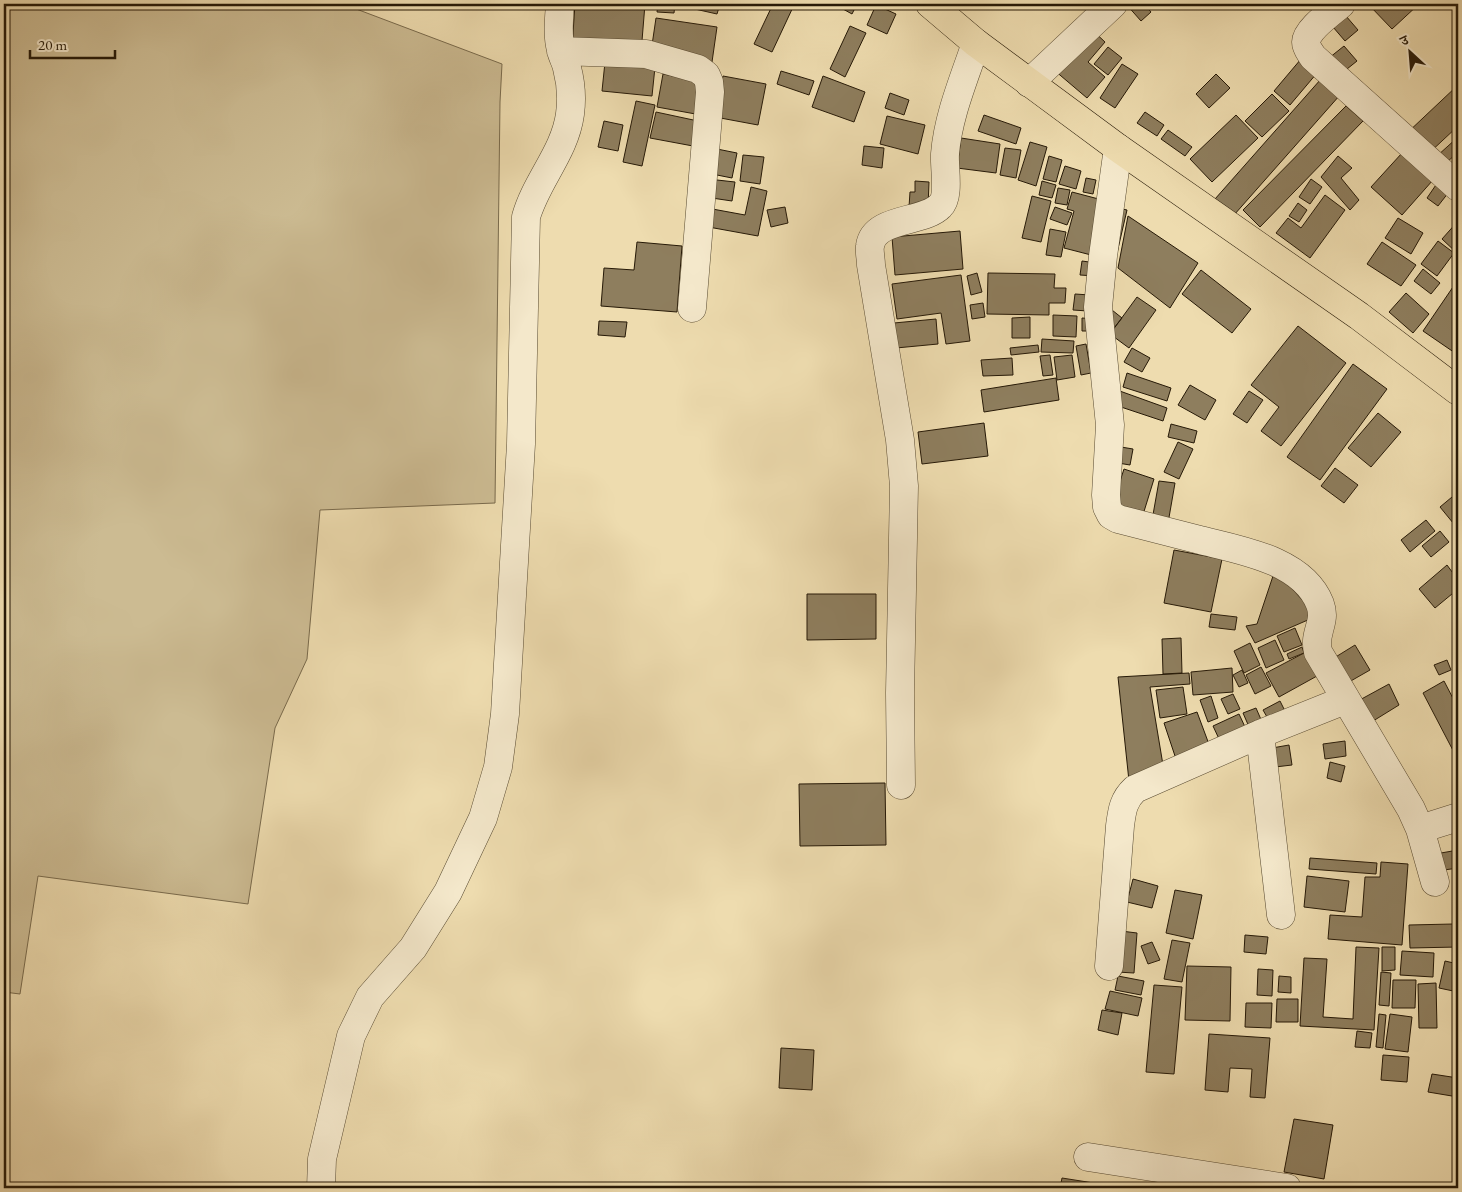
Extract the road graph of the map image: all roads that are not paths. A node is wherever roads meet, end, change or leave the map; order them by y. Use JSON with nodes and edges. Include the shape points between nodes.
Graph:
{"nodes":[{"id":1,"x":560,"y":4,"type":"edge"},
{"id":2,"x":930,"y":4,"type":"edge"},
{"id":3,"x":1113,"y":4,"type":"edge"},
{"id":4,"x":1341,"y":4,"type":"edge"},
{"id":5,"x":976,"y":43,"type":"junction"},
{"id":6,"x":561,"y":51,"type":"junction"},
{"id":7,"x":1028,"y":82,"type":"junction"},
{"id":8,"x":1118,"y":148,"type":"junction"},
{"id":9,"x":1458,"y":187,"type":"edge"},
{"id":10,"x":692,"y":308,"type":"dead end"},
{"id":11,"x":1458,"y":391,"type":"edge"},
{"id":12,"x":1345,"y":700,"type":"junction"},
{"id":13,"x":1260,"y":734,"type":"junction"},
{"id":14,"x":900,"y":785,"type":"dead end"},
{"id":15,"x":1458,"y":817,"type":"edge"},
{"id":16,"x":1420,"y":829,"type":"junction"},
{"id":17,"x":1435,"y":882,"type":"dead end"},
{"id":18,"x":1281,"y":915,"type":"dead end"},
{"id":19,"x":1109,"y":966,"type":"dead end"},
{"id":20,"x":1088,"y":1157,"type":"dead end"},
{"id":21,"x":1216,"y":1183,"type":"edge"},
{"id":22,"x":321,"y":1188,"type":"edge"},
{"id":23,"x":1287,"y":1188,"type":"edge"}],
"edges":[{"from":1,"to":6,"type":"street","via":[[558,34]]},
{"from":2,"to":5,"type":"main road"},
{"from":3,"to":7,"type":"street"},
{"from":4,"to":9,"type":"street","via":[[1311,30],[1306,41],[1313,57]]},
{"from":5,"to":7,"type":"main road"},
{"from":5,"to":14,"type":"street","via":[[952,116],[945,154],[945,194],[941,206],[884,227],[874,235],[870,245],[904,486]]},
{"from":6,"to":10,"type":"street","via":[[646,54],[698,69],[706,75],[710,92]]},
{"from":6,"to":22,"type":"street","via":[[571,95],[570,116],[562,142],[531,200],[526,217],[521,444],[505,714],[498,767],[483,818],[448,892],[413,948],[370,997],[350,1036],[322,1160]]},
{"from":7,"to":8,"type":"main road"},
{"from":8,"to":11,"type":"main road","via":[[1359,316]]},
{"from":8,"to":12,"type":"street","via":[[1098,307],[1110,425],[1107,507],[1118,519],[1253,554],[1300,578],[1319,602],[1323,621],[1317,632],[1318,652]]},
{"from":12,"to":13,"type":"street"},
{"from":12,"to":16,"type":"street"},
{"from":13,"to":18,"type":"street"},
{"from":13,"to":19,"type":"street","via":[[1128,796],[1122,807]]},
{"from":15,"to":16,"type":"street"},
{"from":16,"to":17,"type":"street"},
{"from":20,"to":21,"type":"street"},
{"from":21,"to":23,"type":"street"}]}
